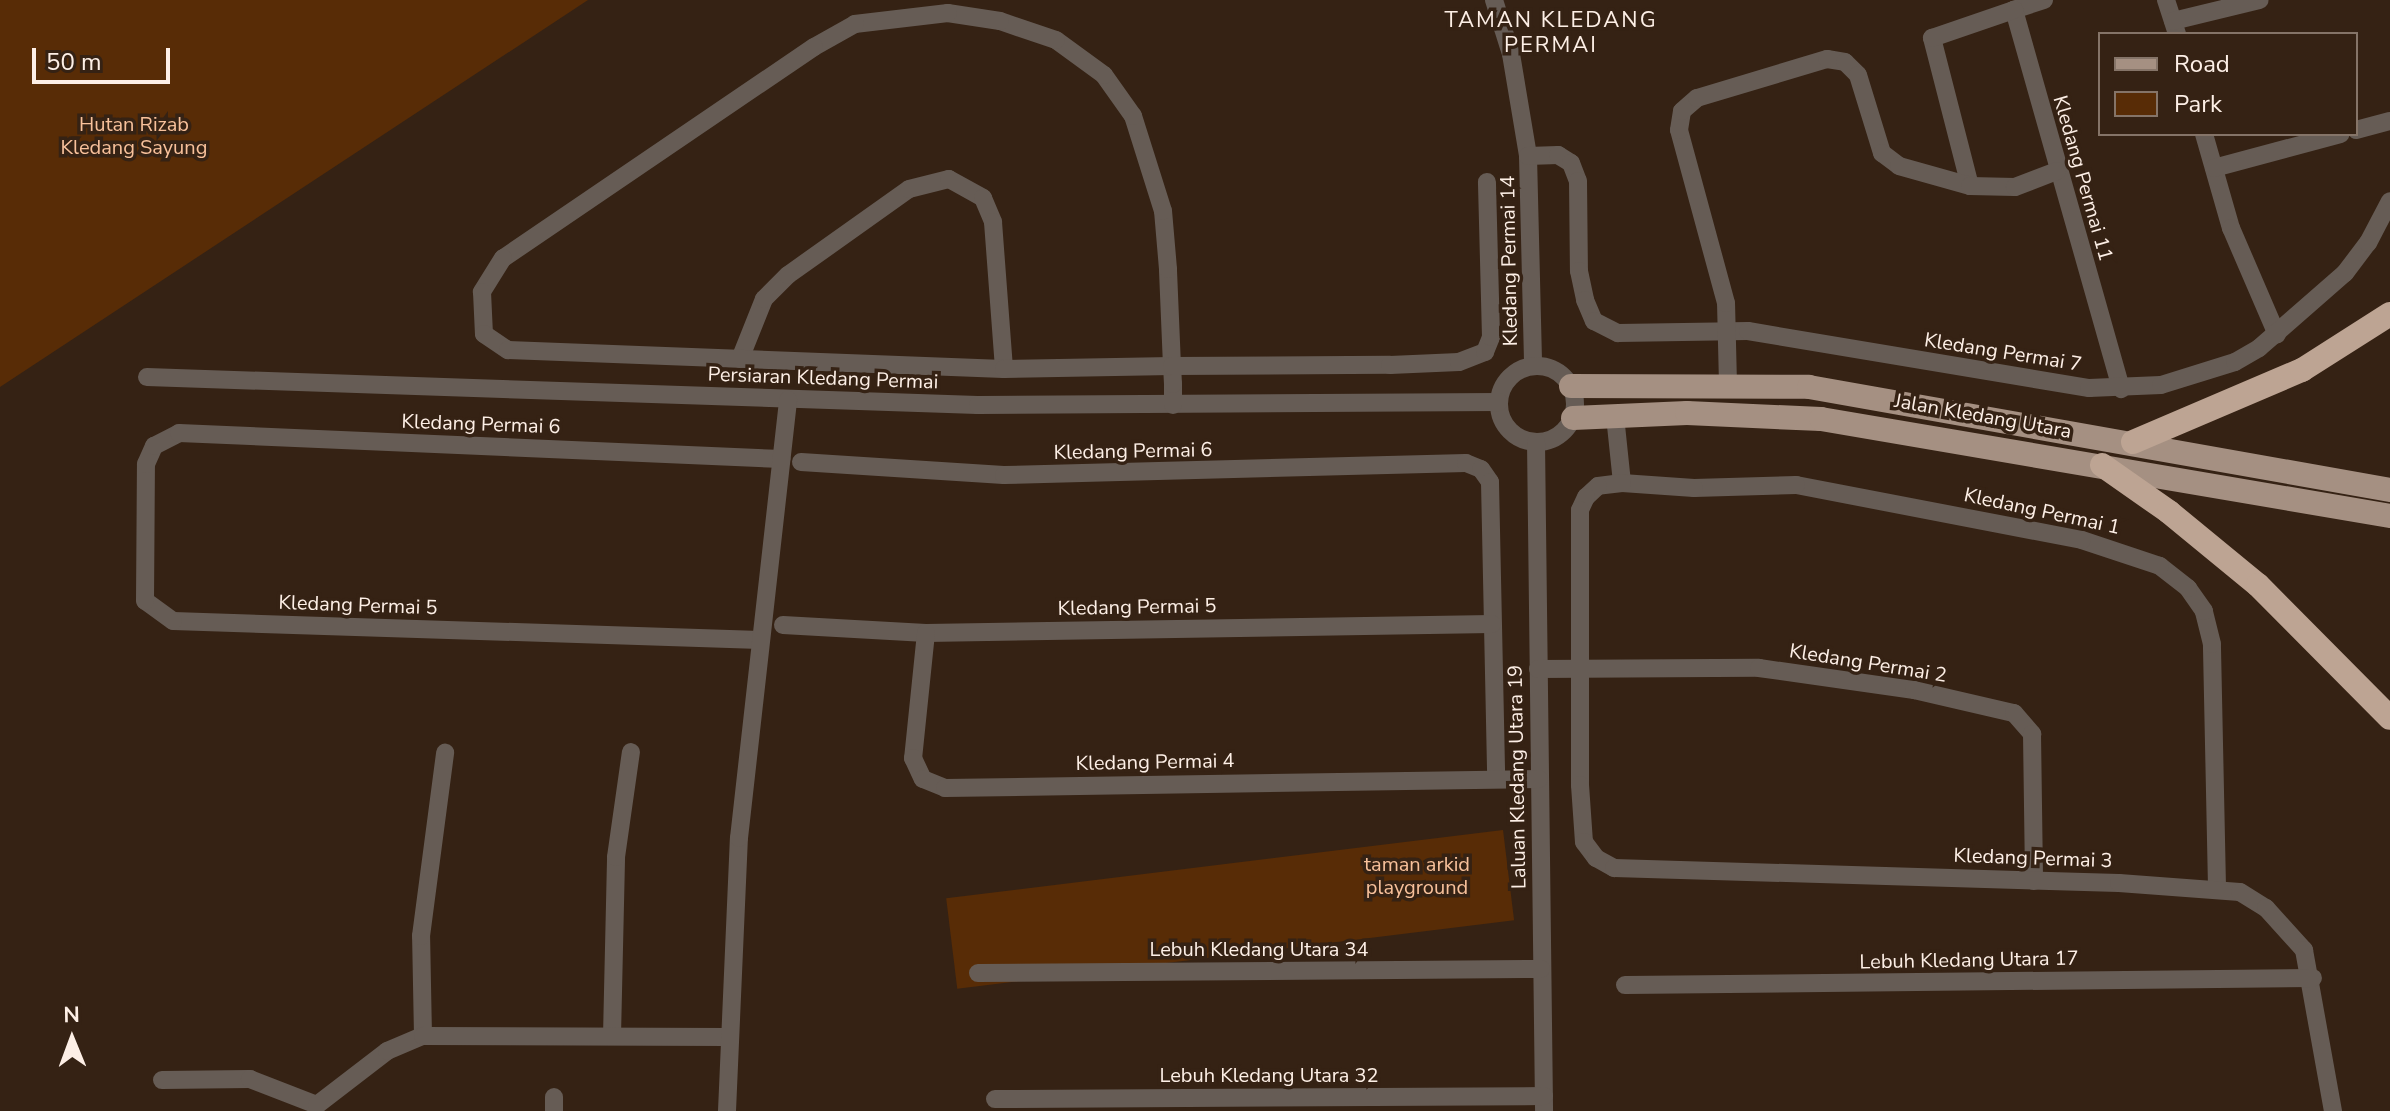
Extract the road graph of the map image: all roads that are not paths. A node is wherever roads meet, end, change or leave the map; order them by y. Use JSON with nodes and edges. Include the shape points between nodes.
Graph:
{"nodes":[{"id":1,"x":1494,"y":0,"type":"edge"},
{"id":2,"x":2044,"y":0,"type":"edge"},
{"id":3,"x":2166,"y":0,"type":"edge"},
{"id":4,"x":2260,"y":0,"type":"edge"},
{"id":5,"x":2014,"y":10,"type":"junction"},
{"id":6,"x":2175,"y":28,"type":"edge"},
{"id":7,"x":2390,"y":121,"type":"edge"},
{"id":8,"x":2358,"y":129,"type":"edge"},
{"id":9,"x":2205,"y":136,"type":"edge"},
{"id":10,"x":2334,"y":136,"type":"edge"},
{"id":11,"x":1528,"y":156,"type":"junction"},
{"id":12,"x":2214,"y":168,"type":"junction"},
{"id":13,"x":2057,"y":171,"type":"junction"},
{"id":14,"x":1487,"y":182,"type":"dead end"},
{"id":15,"x":1970,"y":186,"type":"junction"},
{"id":16,"x":2390,"y":201,"type":"edge"},
{"id":17,"x":2390,"y":314,"type":"edge"},
{"id":18,"x":1728,"y":330,"type":"junction"},
{"id":19,"x":2277,"y":335,"type":"junction"},
{"id":20,"x":740,"y":359,"type":"junction"},
{"id":21,"x":1533,"y":365,"type":"junction"},
{"id":22,"x":1172,"y":366,"type":"junction"},
{"id":23,"x":1004,"y":369,"type":"junction"},
{"id":24,"x":147,"y":377,"type":"dead end"},
{"id":25,"x":1728,"y":384,"type":"junction"},
{"id":26,"x":1571,"y":386,"type":"junction"},
{"id":27,"x":2121,"y":389,"type":"junction"},
{"id":28,"x":788,"y":400,"type":"junction"},
{"id":29,"x":1499,"y":402,"type":"junction"},
{"id":30,"x":1173,"y":405,"type":"junction"},
{"id":31,"x":1615,"y":416,"type":"junction"},
{"id":32,"x":1573,"y":418,"type":"junction"},
{"id":33,"x":179,"y":433,"type":"joint"},
{"id":34,"x":1536,"y":442,"type":"junction"},
{"id":35,"x":2133,"y":442,"type":"junction"},
{"id":36,"x":781,"y":459,"type":"junction"},
{"id":37,"x":801,"y":462,"type":"dead end"},
{"id":38,"x":2102,"y":465,"type":"junction"},
{"id":39,"x":1622,"y":483,"type":"junction"},
{"id":40,"x":2390,"y":490,"type":"edge"},
{"id":41,"x":2390,"y":516,"type":"edge"},
{"id":42,"x":1492,"y":624,"type":"junction"},
{"id":43,"x":783,"y":625,"type":"dead end"},
{"id":44,"x":926,"y":633,"type":"junction"},
{"id":45,"x":760,"y":640,"type":"junction"},
{"id":46,"x":1581,"y":668,"type":"junction"},
{"id":47,"x":1538,"y":669,"type":"junction"},
{"id":48,"x":2390,"y":718,"type":"edge"},
{"id":49,"x":631,"y":752,"type":"dead end"},
{"id":50,"x":445,"y":753,"type":"dead end"},
{"id":51,"x":1496,"y":778,"type":"junction"},
{"id":52,"x":1539,"y":779,"type":"junction"},
{"id":53,"x":2034,"y":881,"type":"junction"},
{"id":54,"x":2217,"y":887,"type":"junction"},
{"id":55,"x":1541,"y":969,"type":"junction"},
{"id":56,"x":978,"y":973,"type":"dead end"},
{"id":57,"x":2313,"y":978,"type":"junction"},
{"id":58,"x":1625,"y":985,"type":"dead end"},
{"id":59,"x":423,"y":1036,"type":"junction"},
{"id":60,"x":612,"y":1036,"type":"junction"},
{"id":61,"x":727,"y":1037,"type":"junction"},
{"id":62,"x":162,"y":1080,"type":"dead end"},
{"id":63,"x":995,"y":1099,"type":"dead end"},
{"id":64,"x":1544,"y":1104,"type":"edge"},
{"id":65,"x":727,"y":1111,"type":"edge"},
{"id":66,"x":2333,"y":1111,"type":"edge"}],
"edges":[{"from":1,"to":11,"type":"street","name":"Kledang Permai 14","via":[[1511,54]]},
{"from":2,"to":5,"type":"street"},
{"from":3,"to":6,"type":"street"},
{"from":4,"to":6,"type":"street"},
{"from":5,"to":13,"type":"street","name":"Kledang Permai 11"},
{"from":5,"to":15,"type":"street","via":[[1932,38]]},
{"from":7,"to":8,"type":"street"},
{"from":9,"to":12,"type":"street"},
{"from":10,"to":12,"type":"street"},
{"from":11,"to":18,"type":"street","name":"Kledang Permai 14","via":[[1558,155],[1571,163],[1578,181],[1579,271],[1594,321],[1618,333],[1651,336]]},
{"from":11,"to":21,"type":"street","name":"Kledang Permai 14"},
{"from":12,"to":19,"type":"street","via":[[2231,228]]},
{"from":13,"to":15,"type":"street","via":[[2015,187]]},
{"from":13,"to":27,"type":"street","name":"Kledang Permai 11"},
{"from":14,"to":22,"type":"street","via":[[1491,337],[1485,352],[1474,360]]},
{"from":15,"to":18,"type":"street","via":[[1899,166],[1882,153],[1858,75],[1845,62],[1827,59],[1697,98],[1682,111],[1679,130],[1716,256]]},
{"from":16,"to":19,"type":"street","name":"Kledang Permai 7","via":[[2345,273]]},
{"from":17,"to":35,"type":"highway","via":[[2302,370]]},
{"from":18,"to":25,"type":"street"},
{"from":18,"to":27,"type":"street","name":"Kledang Permai 7","via":[[2045,385]]},
{"from":19,"to":27,"type":"street","name":"Kledang Permai 7","via":[[2235,362],[2199,375]]},
{"from":20,"to":22,"type":"street","via":[[508,350],[484,334],[482,292],[503,258],[814,47],[855,24],[948,13],[1000,21],[1056,40],[1104,75],[1133,116],[1163,211]]},
{"from":20,"to":23,"type":"street"},
{"from":20,"to":23,"type":"street","via":[[764,299],[788,275],[909,189],[949,179],[983,198],[993,222]]},
{"from":21,"to":26,"type":"street","via":[[1556,370]]},
{"from":21,"to":29,"type":"street","via":[[1513,374]]},
{"from":22,"to":23,"type":"street"},
{"from":22,"to":30,"type":"street"},
{"from":24,"to":28,"type":"street","name":"Persiaran Kledang Permai"},
{"from":25,"to":26,"type":"main road","name":"Jalan Kledang Utara"},
{"from":25,"to":35,"type":"main road","name":"Jalan Kledang Utara","via":[[1809,387]]},
{"from":26,"to":32,"type":"street"},
{"from":28,"to":30,"type":"street","name":"Persiaran Kledang Permai"},
{"from":28,"to":36,"type":"street"},
{"from":29,"to":30,"type":"street","name":"Persiaran Kledang Permai"},
{"from":29,"to":34,"type":"street","via":[[1509,430]]},
{"from":31,"to":32,"type":"main road","name":"Jalan Kledang Utara"},
{"from":31,"to":38,"type":"main road","name":"Jalan Kledang Utara","via":[[1821,419]]},
{"from":31,"to":39,"type":"street"},
{"from":32,"to":34,"type":"street","via":[[1558,435]]},
{"from":33,"to":36,"type":"street","name":"Kledang Permai 6"},
{"from":33,"to":45,"type":"street","name":"Kledang Permai 5","via":[[154,446],[146,464],[143,541],[145,601],[173,621]]},
{"from":34,"to":47,"type":"street","name":"Laluan Kledang Utara 19"},
{"from":35,"to":40,"type":"main road","name":"Jalan Kledang Utara"},
{"from":36,"to":45,"type":"street"},
{"from":37,"to":42,"type":"street","name":"Kledang Permai 6","via":[[1004,475],[1466,463],[1481,469],[1490,482]]},
{"from":38,"to":41,"type":"main road","name":"Jalan Kledang Utara"},
{"from":38,"to":48,"type":"highway","via":[[2258,585]]},
{"from":39,"to":46,"type":"street","via":[[1598,486],[1580,510]]},
{"from":39,"to":54,"type":"street","name":"Kledang Permai 1","via":[[1825,488],[2082,540],[2160,566],[2188,588],[2204,611],[2212,644]]},
{"from":42,"to":44,"type":"street","name":"Kledang Permai 5"},
{"from":42,"to":51,"type":"street"},
{"from":43,"to":44,"type":"street","name":"Kledang Permai 5"},
{"from":44,"to":51,"type":"street","name":"Kledang Permai 4","via":[[913,758],[923,779],[945,788]]},
{"from":45,"to":61,"type":"street","via":[[739,838]]},
{"from":46,"to":47,"type":"street","name":"Kledang Permai 2"},
{"from":46,"to":53,"type":"street","name":"Kledang Permai 2","via":[[1759,668],[1914,690],[2014,713],[2027,721],[2032,734]]},
{"from":46,"to":53,"type":"street","name":"Kledang Permai 3","via":[[1584,842],[1596,858],[1614,868]]},
{"from":47,"to":52,"type":"street","name":"Laluan Kledang Utara 19"},
{"from":49,"to":60,"type":"street","via":[[616,857]]},
{"from":50,"to":59,"type":"street","via":[[421,936]]},
{"from":51,"to":52,"type":"street","name":"Kledang Permai 4"},
{"from":52,"to":55,"type":"street","name":"Laluan Kledang Utara 19"},
{"from":53,"to":54,"type":"street","name":"Kledang Permai 3"},
{"from":54,"to":57,"type":"street","name":"Kledang Permai 3","via":[[2240,892],[2266,908],[2304,950]]},
{"from":55,"to":56,"type":"street","name":"Lebuh Kledang Utara 34"},
{"from":55,"to":64,"type":"street","name":"Laluan Kledang Utara 19"},
{"from":57,"to":58,"type":"street","name":"Lebuh Kledang Utara 17"},
{"from":57,"to":66,"type":"street","name":"Kledang Permai 3"},
{"from":59,"to":60,"type":"street"},
{"from":59,"to":62,"type":"street","via":[[387,1051],[317,1105],[250,1079]]},
{"from":60,"to":61,"type":"street"},
{"from":61,"to":65,"type":"street"},
{"from":63,"to":64,"type":"street","name":"Lebuh Kledang Utara 32"}]}
